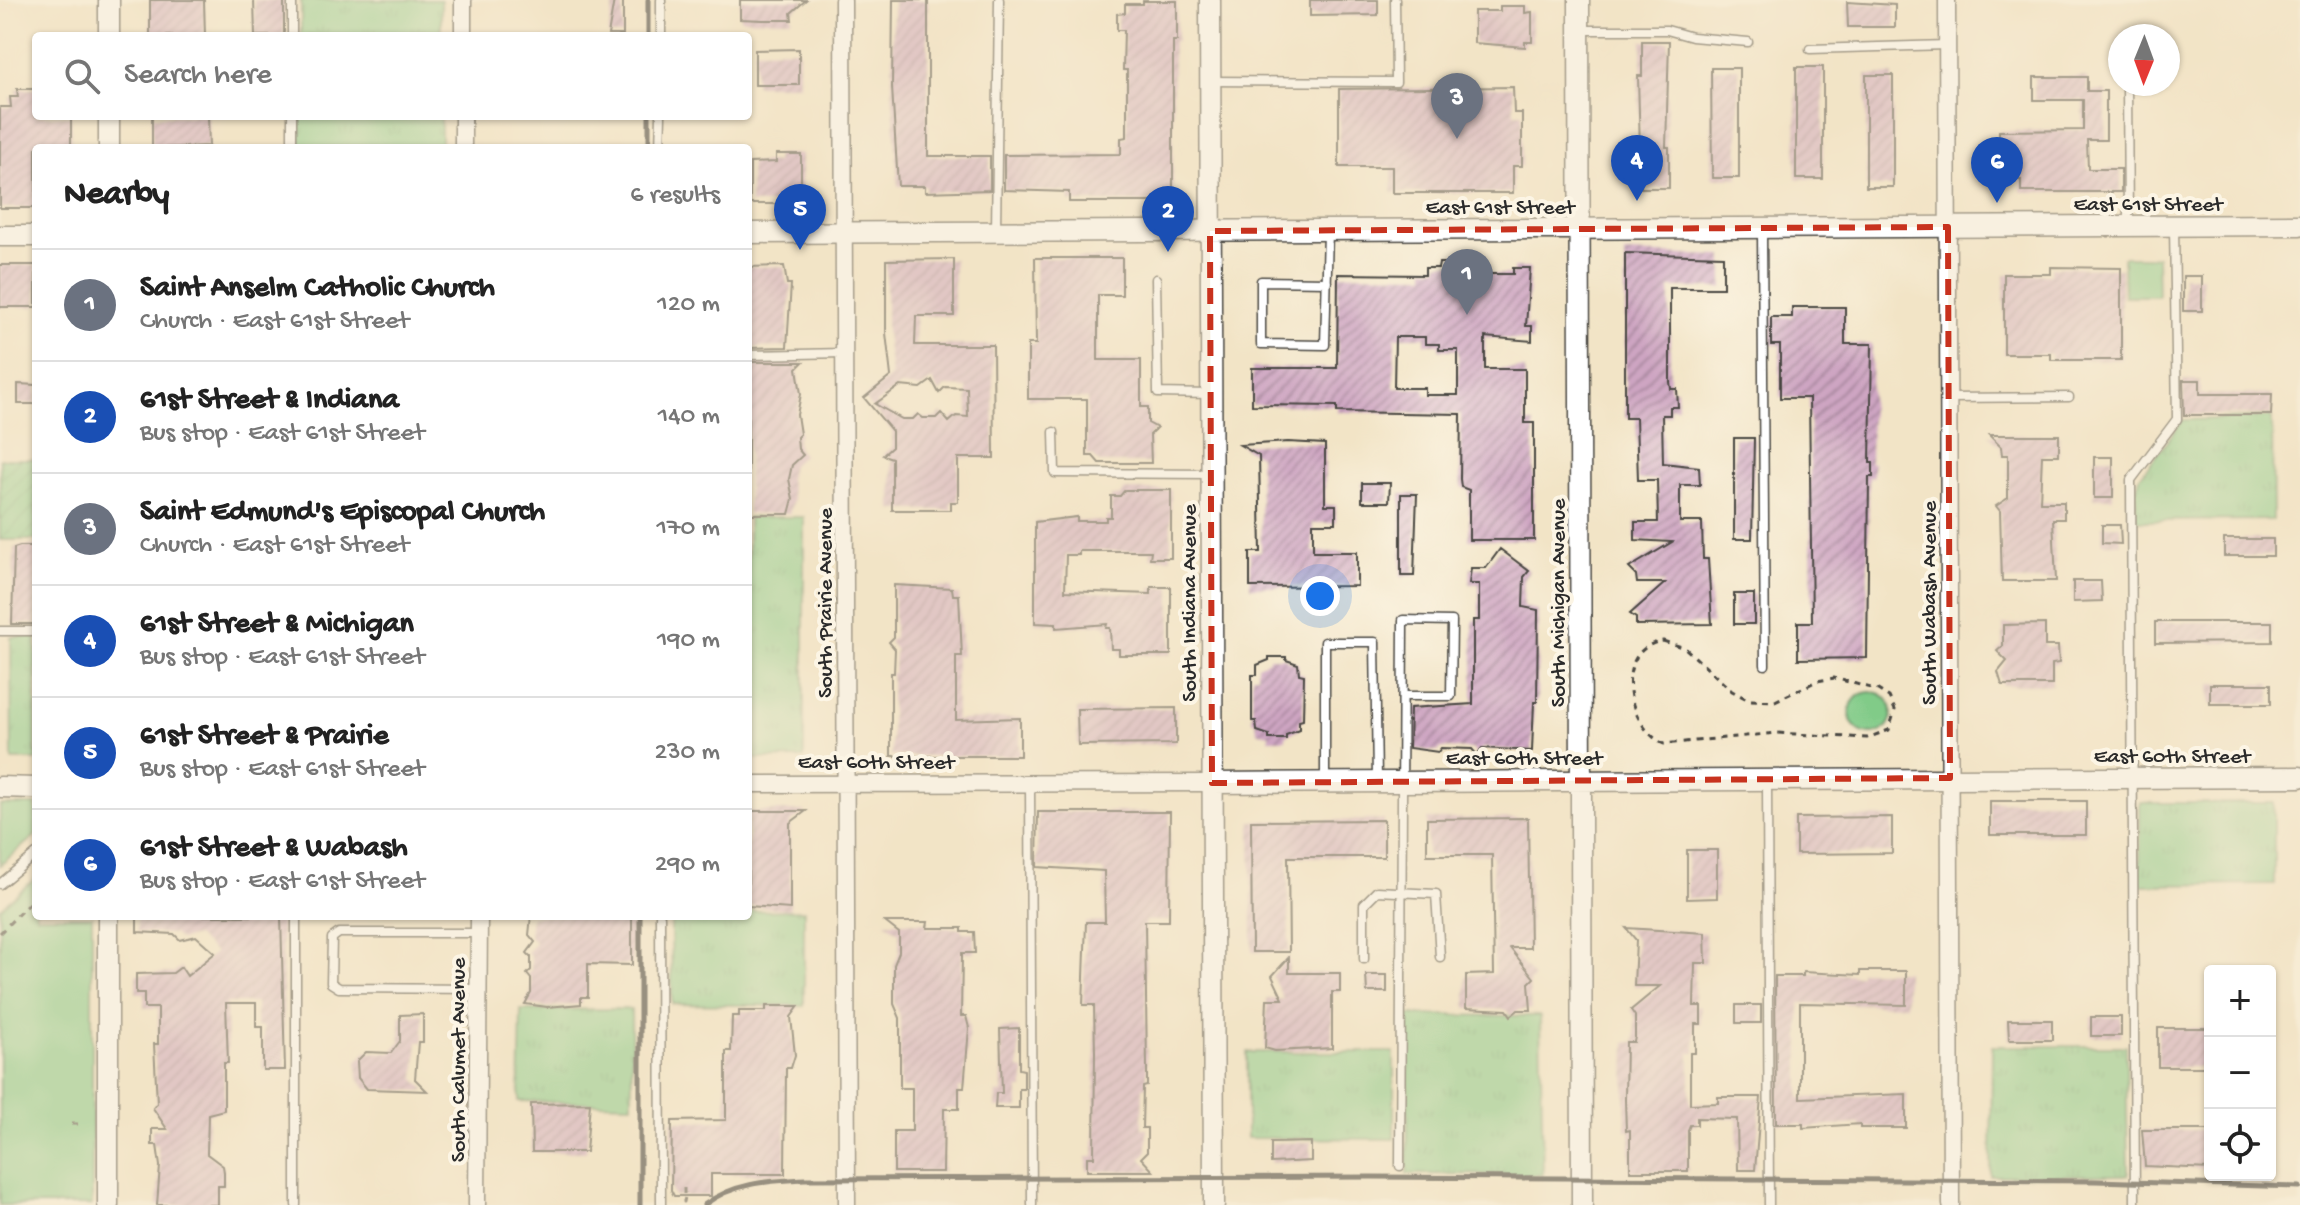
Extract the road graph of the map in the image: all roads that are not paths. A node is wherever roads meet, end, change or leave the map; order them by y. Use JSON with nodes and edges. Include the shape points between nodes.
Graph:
{"nodes":[{"id":1,"x":109,"y":0,"type":"edge"},
{"id":2,"x":292,"y":0,"type":"edge"},
{"id":3,"x":463,"y":0,"type":"edge"},
{"id":4,"x":661,"y":0,"type":"edge"},
{"id":5,"x":843,"y":0,"type":"edge"},
{"id":6,"x":999,"y":0,"type":"edge"},
{"id":7,"x":1210,"y":0,"type":"edge"},
{"id":8,"x":1395,"y":0,"type":"edge"},
{"id":9,"x":1579,"y":0,"type":"edge"},
{"id":10,"x":1947,"y":0,"type":"edge"},
{"id":11,"x":1579,"y":30,"type":"junction"},
{"id":12,"x":109,"y":32,"type":"edge"},
{"id":13,"x":292,"y":32,"type":"edge"},
{"id":14,"x":463,"y":32,"type":"edge"},
{"id":15,"x":661,"y":32,"type":"edge"},
{"id":16,"x":1748,"y":42,"type":"dead end"},
{"id":17,"x":1947,"y":45,"type":"junction"},
{"id":18,"x":1810,"y":49,"type":"dead end"},
{"id":19,"x":1210,"y":81,"type":"junction"},
{"id":20,"x":2127,"y":96,"type":"edge"},
{"id":21,"x":109,"y":120,"type":"edge"},
{"id":22,"x":292,"y":120,"type":"edge"},
{"id":23,"x":463,"y":120,"type":"edge"},
{"id":24,"x":661,"y":120,"type":"edge"},
{"id":25,"x":109,"y":144,"type":"edge"},
{"id":26,"x":292,"y":144,"type":"edge"},
{"id":27,"x":463,"y":144,"type":"edge"},
{"id":28,"x":660,"y":144,"type":"edge"},
{"id":29,"x":2300,"y":225,"type":"edge"},
{"id":30,"x":2128,"y":226,"type":"junction"},
{"id":31,"x":2174,"y":226,"type":"junction"},
{"id":32,"x":1948,"y":227,"type":"junction"},
{"id":33,"x":1762,"y":228,"type":"junction"},
{"id":34,"x":1580,"y":229,"type":"junction"},
{"id":35,"x":1328,"y":230,"type":"junction"},
{"id":36,"x":1210,"y":231,"type":"junction"},
{"id":37,"x":844,"y":232,"type":"junction"},
{"id":38,"x":996,"y":232,"type":"junction"},
{"id":39,"x":752,"y":233,"type":"edge"},
{"id":40,"x":0,"y":236,"type":"edge"},
{"id":41,"x":32,"y":236,"type":"edge"},
{"id":42,"x":1156,"y":279,"type":"dead end"},
{"id":43,"x":1327,"y":282,"type":"junction"},
{"id":44,"x":844,"y":353,"type":"junction"},
{"id":45,"x":752,"y":355,"type":"edge"},
{"id":46,"x":1211,"y":394,"type":"junction"},
{"id":47,"x":2069,"y":397,"type":"dead end"},
{"id":48,"x":1949,"y":398,"type":"junction"},
{"id":49,"x":1054,"y":432,"type":"dead end"},
{"id":50,"x":1211,"y":474,"type":"junction"},
{"id":51,"x":0,"y":631,"type":"edge"},
{"id":52,"x":32,"y":631,"type":"edge"},
{"id":53,"x":1765,"y":665,"type":"dead end"},
{"id":54,"x":1403,"y":696,"type":"junction"},
{"id":55,"x":2300,"y":777,"type":"edge"},
{"id":56,"x":1950,"y":778,"type":"junction"},
{"id":57,"x":2133,"y":778,"type":"junction"},
{"id":58,"x":1767,"y":779,"type":"junction"},
{"id":59,"x":1580,"y":780,"type":"junction"},
{"id":60,"x":1325,"y":781,"type":"junction"},
{"id":61,"x":1377,"y":781,"type":"junction"},
{"id":62,"x":1401,"y":781,"type":"junction"},
{"id":63,"x":1212,"y":783,"type":"junction"},
{"id":64,"x":752,"y":784,"type":"edge"},
{"id":65,"x":846,"y":784,"type":"junction"},
{"id":66,"x":1030,"y":784,"type":"junction"},
{"id":67,"x":0,"y":787,"type":"edge"},
{"id":68,"x":32,"y":788,"type":"edge"},
{"id":69,"x":32,"y":857,"type":"edge"},
{"id":70,"x":0,"y":884,"type":"edge"},
{"id":71,"x":1400,"y":891,"type":"junction"},
{"id":72,"x":108,"y":920,"type":"edge"},
{"id":73,"x":296,"y":920,"type":"edge"},
{"id":74,"x":660,"y":920,"type":"edge"},
{"id":75,"x":479,"y":925,"type":"edge"},
{"id":76,"x":1440,"y":957,"type":"dead end"},
{"id":77,"x":1364,"y":959,"type":"dead end"},
{"id":78,"x":479,"y":989,"type":"junction"},
{"id":79,"x":1400,"y":1166,"type":"dead end"},
{"id":80,"x":108,"y":1205,"type":"edge"},
{"id":81,"x":296,"y":1205,"type":"edge"},
{"id":82,"x":477,"y":1205,"type":"edge"},
{"id":83,"x":661,"y":1205,"type":"edge"},
{"id":84,"x":847,"y":1205,"type":"edge"},
{"id":85,"x":1032,"y":1205,"type":"edge"},
{"id":86,"x":1214,"y":1205,"type":"edge"},
{"id":87,"x":1582,"y":1205,"type":"edge"},
{"id":88,"x":1769,"y":1205,"type":"edge"},
{"id":89,"x":1951,"y":1205,"type":"edge"},
{"id":90,"x":2135,"y":1205,"type":"edge"}],
"edges":[{"from":1,"to":12,"type":"street"},
{"from":2,"to":13,"type":"lane"},
{"from":3,"to":14,"type":"street"},
{"from":4,"to":15,"type":"lane"},
{"from":5,"to":37,"type":"street","name":"South Prairie Avenue"},
{"from":6,"to":38,"type":"lane"},
{"from":7,"to":19,"type":"street","name":"South Indiana Avenue"},
{"from":8,"to":19,"type":"lane","via":[[1396,82]]},
{"from":9,"to":11,"type":"street","name":"South Michigan Avenue"},
{"from":10,"to":17,"type":"street","name":"South Wabash Avenue"},
{"from":11,"to":16,"type":"lane","via":[[1667,30]]},
{"from":11,"to":34,"type":"street","name":"South Michigan Avenue"},
{"from":17,"to":18,"type":"lane"},
{"from":17,"to":32,"type":"street","name":"South Wabash Avenue"},
{"from":19,"to":36,"type":"street","name":"South Indiana Avenue"},
{"from":20,"to":30,"type":"lane"},
{"from":21,"to":25,"type":"street"},
{"from":22,"to":26,"type":"lane"},
{"from":23,"to":27,"type":"street"},
{"from":24,"to":28,"type":"lane"},
{"from":29,"to":31,"type":"street","name":"East 61st Street"},
{"from":30,"to":31,"type":"street","name":"East 61st Street"},
{"from":30,"to":32,"type":"street","name":"East 61st Street"},
{"from":31,"to":57,"type":"lane","via":[[2177,419],[2131,480]]},
{"from":32,"to":33,"type":"street","name":"East 61st Street"},
{"from":32,"to":48,"type":"street","name":"South Wabash Avenue"},
{"from":33,"to":34,"type":"street","name":"East 61st Street"},
{"from":33,"to":53,"type":"lane"},
{"from":34,"to":35,"type":"street","name":"East 61st Street"},
{"from":34,"to":59,"type":"street","name":"South Michigan Avenue"},
{"from":35,"to":36,"type":"street","name":"East 61st Street"},
{"from":35,"to":43,"type":"lane"},
{"from":36,"to":38,"type":"street","name":"East 61st Street"},
{"from":36,"to":46,"type":"street","name":"South Indiana Avenue"},
{"from":37,"to":38,"type":"street","name":"East 61st Street"},
{"from":37,"to":39,"type":"street","name":"East 61st Street"},
{"from":37,"to":44,"type":"street","name":"South Prairie Avenue"},
{"from":40,"to":41,"type":"street"},
{"from":42,"to":46,"type":"lane","via":[[1158,393]]},
{"from":43,"to":43,"type":"lane","via":[[1325,345],[1261,344],[1261,281]]},
{"from":44,"to":45,"type":"lane"},
{"from":44,"to":65,"type":"street","name":"South Prairie Avenue"},
{"from":46,"to":50,"type":"street","name":"South Indiana Avenue"},
{"from":47,"to":48,"type":"lane"},
{"from":48,"to":56,"type":"street","name":"South Wabash Avenue"},
{"from":49,"to":50,"type":"lane","via":[[1055,473]]},
{"from":50,"to":63,"type":"street","name":"South Indiana Avenue"},
{"from":51,"to":52,"type":"lane"},
{"from":54,"to":54,"type":"lane","via":[[1403,620],[1452,621],[1451,696]]},
{"from":54,"to":62,"type":"lane"},
{"from":55,"to":57,"type":"street","name":"East 60th Street"},
{"from":56,"to":57,"type":"street","name":"East 60th Street"},
{"from":56,"to":58,"type":"street","name":"East 60th Street"},
{"from":56,"to":89,"type":"street","name":"South Wabash Avenue"},
{"from":57,"to":90,"type":"lane"},
{"from":58,"to":59,"type":"street","name":"East 60th Street"},
{"from":58,"to":88,"type":"lane"},
{"from":59,"to":62,"type":"street","name":"East 60th Street"},
{"from":59,"to":87,"type":"street","name":"South Michigan Avenue"},
{"from":60,"to":61,"type":"street","name":"East 60th Street"},
{"from":60,"to":61,"type":"lane","via":[[1325,642],[1375,642]]},
{"from":60,"to":63,"type":"street","name":"East 60th Street"},
{"from":61,"to":62,"type":"street","name":"East 60th Street"},
{"from":62,"to":71,"type":"lane"},
{"from":63,"to":66,"type":"street","name":"East 60th Street"},
{"from":63,"to":86,"type":"street","name":"South Indiana Avenue"},
{"from":64,"to":65,"type":"street","name":"East 60th Street"},
{"from":65,"to":66,"type":"street","name":"East 60th Street"},
{"from":65,"to":84,"type":"street","name":"South Prairie Avenue"},
{"from":66,"to":85,"type":"lane"},
{"from":67,"to":68,"type":"street"},
{"from":69,"to":70,"type":"lane"},
{"from":71,"to":76,"type":"lane","via":[[1436,894]]},
{"from":71,"to":77,"type":"lane","via":[[1377,891],[1364,904]]},
{"from":71,"to":79,"type":"lane"},
{"from":72,"to":80,"type":"street"},
{"from":73,"to":81,"type":"lane"},
{"from":74,"to":83,"type":"lane"},
{"from":75,"to":78,"type":"street","name":"South Calumet Avenue"},
{"from":75,"to":78,"type":"lane","via":[[339,933],[332,938],[331,983],[339,988]]},
{"from":78,"to":82,"type":"street","name":"South Calumet Avenue"}]}
